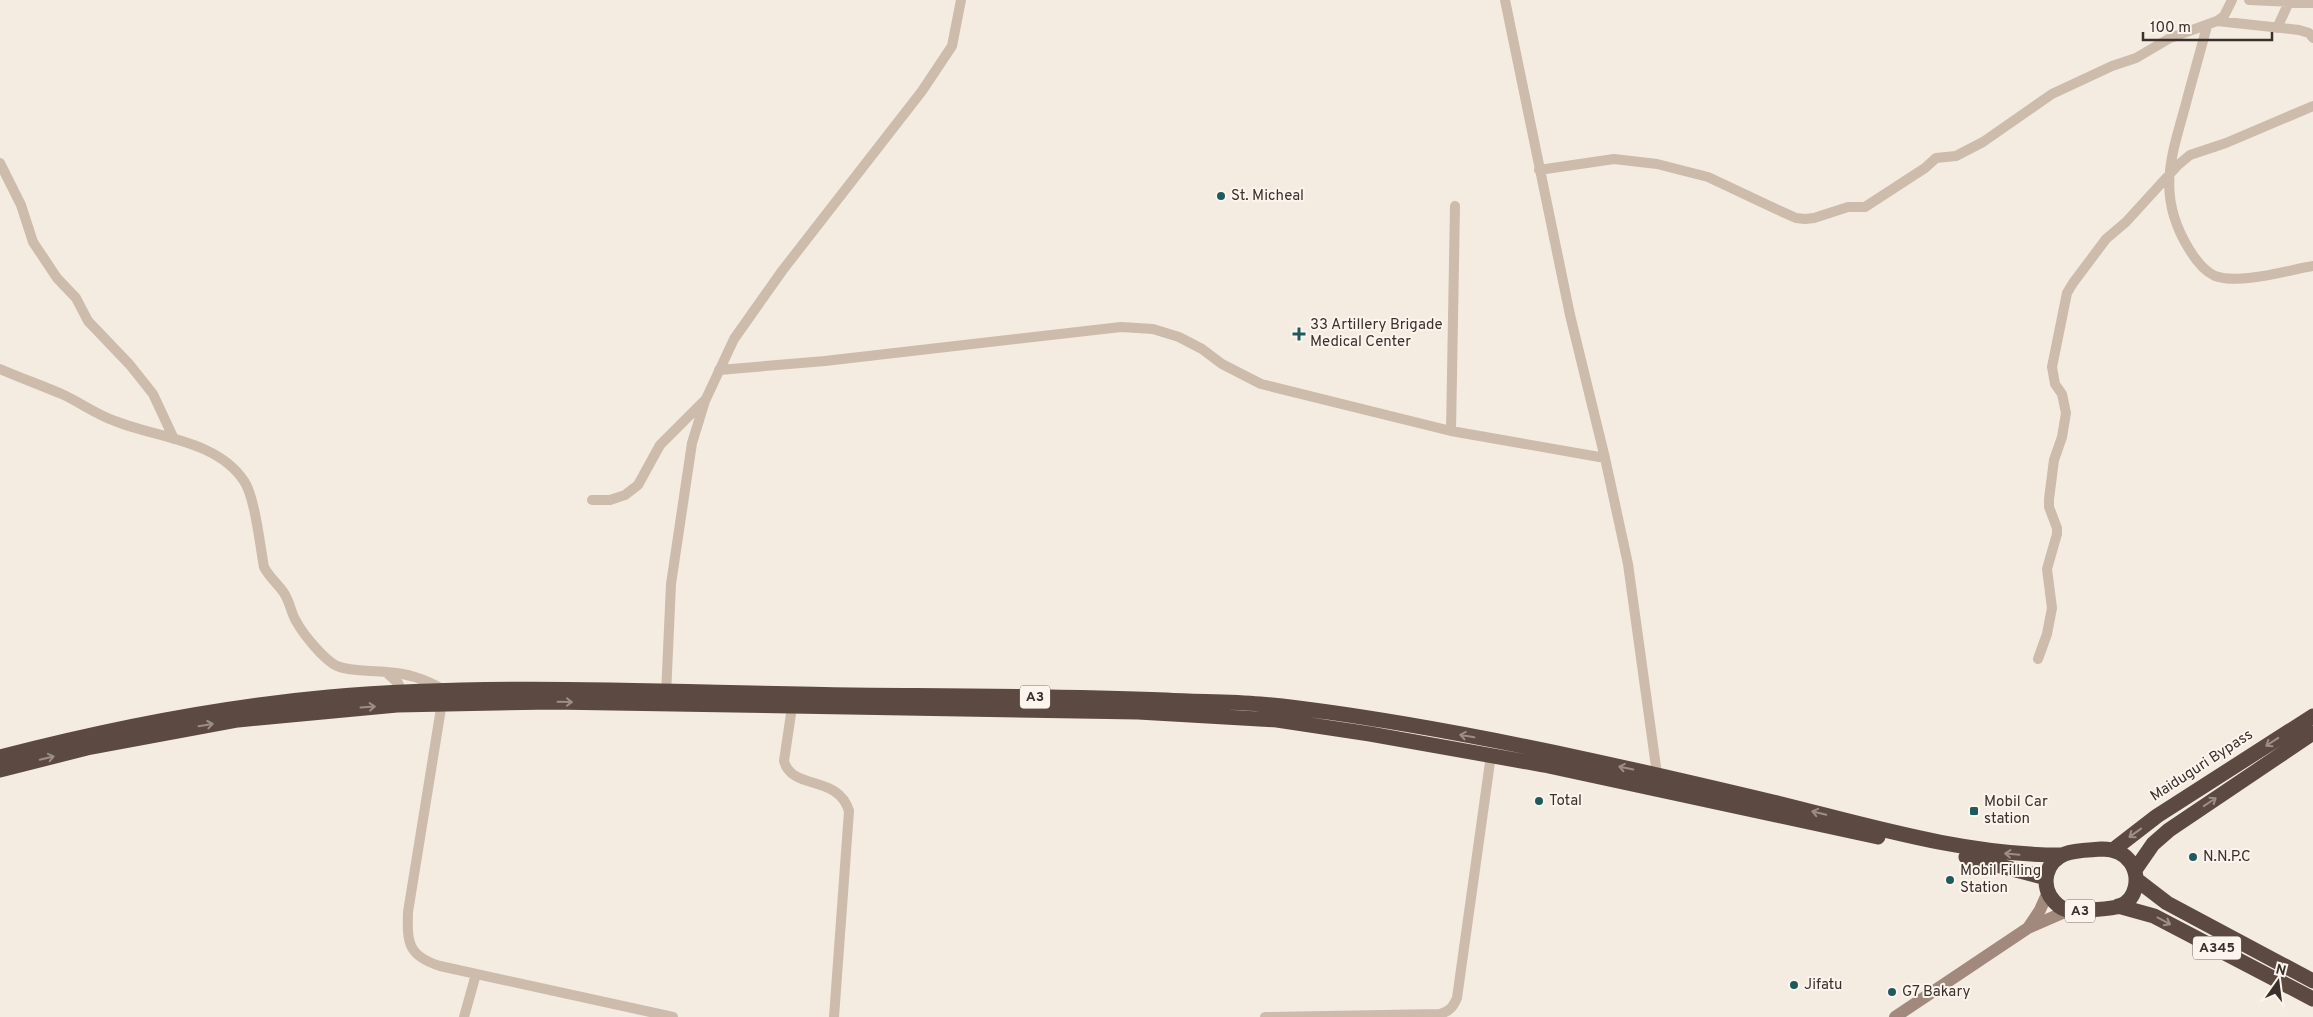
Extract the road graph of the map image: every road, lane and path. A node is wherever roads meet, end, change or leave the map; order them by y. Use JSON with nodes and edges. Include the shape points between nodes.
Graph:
{"nodes":[{"id":1,"x":961,"y":0,"type":"edge"},
{"id":2,"x":1505,"y":0,"type":"edge"},
{"id":3,"x":2232,"y":0,"type":"edge"},
{"id":4,"x":2249,"y":0,"type":"edge"},
{"id":5,"x":2290,"y":1,"type":"edge"},
{"id":6,"x":2313,"y":2,"type":"edge"},
{"id":7,"x":2218,"y":21,"type":"junction"},
{"id":8,"x":2207,"y":26,"type":"junction"},
{"id":9,"x":2277,"y":28,"type":"junction"},
{"id":10,"x":2313,"y":38,"type":"edge"},
{"id":11,"x":2313,"y":106,"type":"edge"},
{"id":12,"x":0,"y":163,"type":"edge"},
{"id":13,"x":1539,"y":170,"type":"junction"},
{"id":14,"x":2169,"y":174,"type":"junction"},
{"id":15,"x":1454,"y":206,"type":"dead end"},
{"id":16,"x":2313,"y":266,"type":"edge"},
{"id":17,"x":0,"y":369,"type":"edge"},
{"id":18,"x":719,"y":370,"type":"junction"},
{"id":19,"x":705,"y":401,"type":"junction"},
{"id":20,"x":1451,"y":431,"type":"junction"},
{"id":21,"x":174,"y":439,"type":"junction"},
{"id":22,"x":1605,"y":458,"type":"junction"},
{"id":23,"x":592,"y":500,"type":"dead end"},
{"id":24,"x":2038,"y":659,"type":"dead end"},
{"id":25,"x":386,"y":672,"type":"junction"},
{"id":26,"x":402,"y":692,"type":"junction"},
{"id":27,"x":443,"y":697,"type":"junction"},
{"id":28,"x":666,"y":697,"type":"junction"},
{"id":29,"x":850,"y":701,"type":"junction"},
{"id":30,"x":792,"y":707,"type":"junction"},
{"id":31,"x":2313,"y":716,"type":"edge"},
{"id":32,"x":2313,"y":733,"type":"edge"},
{"id":33,"x":108,"y":737,"type":"junction"},
{"id":34,"x":1492,"y":748,"type":"junction"},
{"id":35,"x":0,"y":757,"type":"edge"},
{"id":36,"x":0,"y":770,"type":"edge"},
{"id":37,"x":1657,"y":774,"type":"junction"},
{"id":38,"x":2113,"y":850,"type":"junction"},
{"id":39,"x":2060,"y":855,"type":"junction"},
{"id":40,"x":2136,"y":875,"type":"junction"},
{"id":41,"x":2047,"y":885,"type":"junction"},
{"id":42,"x":2118,"y":906,"type":"junction"},
{"id":43,"x":2067,"y":910,"type":"junction"},
{"id":44,"x":2028,"y":928,"type":"junction"},
{"id":45,"x":476,"y":974,"type":"junction"},
{"id":46,"x":2313,"y":981,"type":"edge"},
{"id":47,"x":2313,"y":999,"type":"edge"},
{"id":48,"x":464,"y":1017,"type":"edge"},
{"id":49,"x":673,"y":1017,"type":"edge"},
{"id":50,"x":834,"y":1017,"type":"edge"},
{"id":51,"x":1265,"y":1017,"type":"edge"},
{"id":52,"x":1895,"y":1017,"type":"edge"}],
"edges":[{"from":1,"to":18,"type":"street","via":[[952,46],[922,91],[782,272],[734,339]]},
{"from":2,"to":13,"type":"street"},
{"from":3,"to":7,"type":"street"},
{"from":4,"to":5,"type":"street"},
{"from":5,"to":6,"type":"street"},
{"from":5,"to":9,"type":"street"},
{"from":7,"to":8,"type":"street"},
{"from":7,"to":9,"type":"street"},
{"from":8,"to":13,"type":"street","via":[[2170,38],[2136,58],[2052,94],[1984,142],[1956,156],[1932,160],[1925,168],[1866,206],[1837,210],[1814,218],[1796,218],[1708,177],[1657,164],[1614,159]]},
{"from":8,"to":14,"type":"street"},
{"from":9,"to":10,"type":"street","via":[[2299,30]]},
{"from":11,"to":14,"type":"street","via":[[2190,155]]},
{"from":12,"to":21,"type":"street","via":[[21,205],[33,242],[57,278],[76,298],[88,321],[153,394]]},
{"from":13,"to":22,"type":"street"},
{"from":14,"to":16,"type":"street","via":[[2170,194],[2179,230],[2195,258],[2215,276],[2242,278]]},
{"from":14,"to":24,"type":"street","via":[[2106,239],[2067,293],[2052,367],[2066,413],[2048,499],[2058,534],[2047,569],[2052,608]]},
{"from":15,"to":20,"type":"street"},
{"from":17,"to":21,"type":"street","via":[[64,395],[114,421]]},
{"from":18,"to":19,"type":"street"},
{"from":18,"to":20,"type":"street","via":[[1121,327],[1153,329],[1179,337],[1261,384]]},
{"from":19,"to":23,"type":"street","via":[[660,445],[638,485],[625,495],[610,500]]},
{"from":19,"to":28,"type":"street","via":[[692,443],[671,584]]},
{"from":20,"to":22,"type":"street"},
{"from":21,"to":25,"type":"street","via":[[227,462],[245,483],[264,566],[291,604],[295,620],[320,652],[338,666]]},
{"from":22,"to":37,"type":"street","via":[[1628,564]]},
{"from":25,"to":26,"type":"street"},
{"from":25,"to":27,"type":"street","via":[[416,678]]},
{"from":26,"to":27,"type":"highway","number":"A3"},
{"from":26,"to":33,"type":"highway","number":"A3","via":[[215,711]]},
{"from":27,"to":28,"type":"highway","number":"A3"},
{"from":33,"to":27,"type":"highway","number":"A3","one_way":true},
{"from":27,"to":45,"type":"street","via":[[408,912],[408,934],[413,952],[424,961]]},
{"from":28,"to":29,"type":"highway","number":"A3"},
{"from":28,"to":30,"type":"highway","number":"A3"},
{"from":29,"to":30,"type":"highway","number":"A3"},
{"from":29,"to":34,"type":"highway","number":"A3","via":[[1138,706]]},
{"from":30,"to":50,"type":"street","via":[[784,761],[786,768],[797,777],[835,790],[849,811]]},
{"from":31,"to":38,"type":"highway","name":"Maiduguri Bypass","one_way":true,"via":[[2157,816]]},
{"from":40,"to":32,"type":"highway","one_way":true,"via":[[2153,844],[2169,830]]},
{"from":33,"to":35,"type":"highway","number":"A3"},
{"from":36,"to":33,"type":"highway","number":"A3","one_way":true},
{"from":37,"to":34,"type":"highway","number":"A3","one_way":true},
{"from":34,"to":41,"type":"highway","number":"A3","via":[[1970,857]]},
{"from":34,"to":51,"type":"street","via":[[1457,998],[1449,1011],[1440,1014]]},
{"from":39,"to":37,"type":"highway","number":"A3","one_way":true,"via":[[1974,848]]},
{"from":38,"to":39,"type":"highway","number":"A3"},
{"from":38,"to":40,"type":"highway","via":[[2125,856]]},
{"from":39,"to":41,"type":"highway","via":[[2051,864]]},
{"from":40,"to":42,"type":"highway","via":[[2133,894]]},
{"from":40,"to":46,"type":"highway","number":"A345","via":[[2167,903]]},
{"from":41,"to":43,"type":"highway","number":"A3","via":[[2055,903]]},
{"from":41,"to":44,"type":"street","via":[[2040,910]]},
{"from":42,"to":43,"type":"highway","number":"A3"},
{"from":42,"to":47,"type":"highway","number":"A345","one_way":true,"via":[[2154,916]]},
{"from":43,"to":44,"type":"street"},
{"from":44,"to":52,"type":"street"},
{"from":45,"to":48,"type":"street"},
{"from":45,"to":49,"type":"street"}]}
